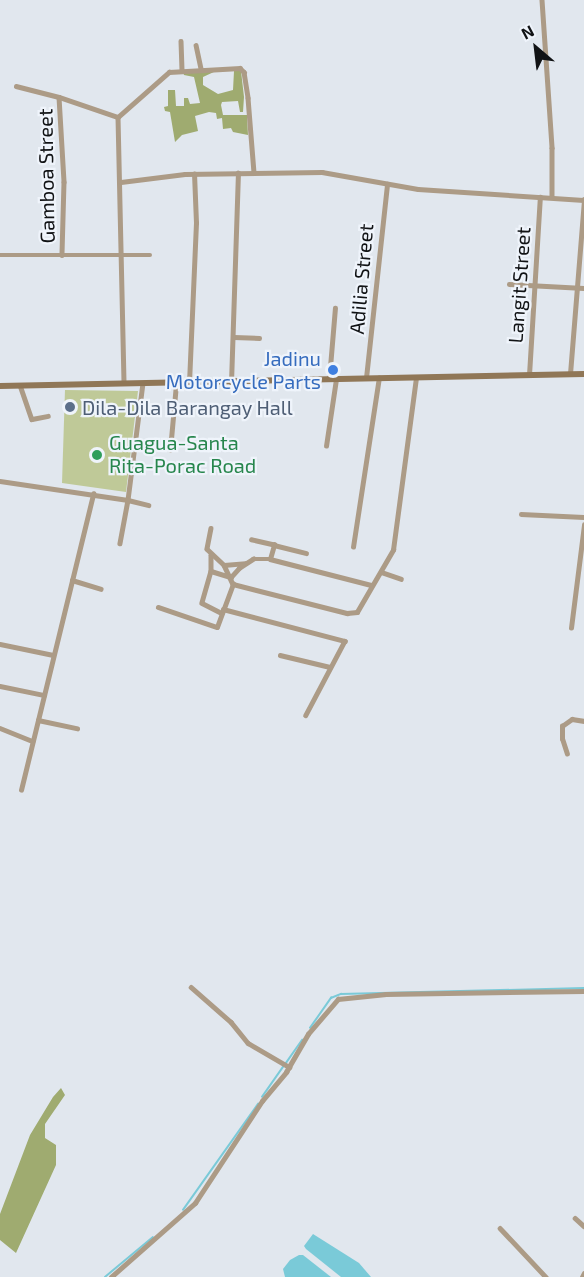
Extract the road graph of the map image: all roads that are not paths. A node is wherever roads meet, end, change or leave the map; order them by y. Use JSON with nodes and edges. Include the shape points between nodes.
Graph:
{"nodes":[{"id":1,"x":542,"y":0,"type":"edge"},
{"id":2,"x":181,"y":41,"type":"dead end"},
{"id":3,"x":196,"y":45,"type":"dead end"},
{"id":4,"x":201,"y":69,"type":"junction"},
{"id":5,"x":182,"y":70,"type":"junction"},
{"id":6,"x":16,"y":86,"type":"dead end"},
{"id":7,"x":59,"y":97,"type":"junction"},
{"id":8,"x":118,"y":117,"type":"junction"},
{"id":9,"x":238,"y":173,"type":"junction"},
{"id":10,"x":254,"y":173,"type":"junction"},
{"id":11,"x":194,"y":174,"type":"junction"},
{"id":12,"x":121,"y":182,"type":"junction"},
{"id":13,"x":387,"y":184,"type":"junction"},
{"id":14,"x":540,"y":197,"type":"junction"},
{"id":15,"x":552,"y":197,"type":"junction"},
{"id":16,"x":584,"y":200,"type":"edge"},
{"id":17,"x":0,"y":255,"type":"edge"},
{"id":18,"x":62,"y":255,"type":"junction"},
{"id":19,"x":150,"y":255,"type":"dead end"},
{"id":20,"x":123,"y":256,"type":"junction"},
{"id":21,"x":509,"y":284,"type":"dead end"},
{"id":22,"x":535,"y":285,"type":"junction"},
{"id":23,"x":575,"y":287,"type":"junction"},
{"id":24,"x":584,"y":288,"type":"edge"},
{"id":25,"x":335,"y":308,"type":"dead end"},
{"id":26,"x":234,"y":337,"type":"junction"},
{"id":27,"x":259,"y":338,"type":"dead end"},
{"id":28,"x":570,"y":374,"type":"junction"},
{"id":29,"x":584,"y":374,"type":"edge"},
{"id":30,"x":529,"y":375,"type":"junction"},
{"id":31,"x":366,"y":378,"type":"junction"},
{"id":32,"x":379,"y":378,"type":"junction"},
{"id":33,"x":416,"y":378,"type":"junction"},
{"id":34,"x":329,"y":379,"type":"junction"},
{"id":35,"x":336,"y":379,"type":"junction"},
{"id":36,"x":124,"y":383,"type":"junction"},
{"id":37,"x":143,"y":383,"type":"junction"},
{"id":38,"x":189,"y":383,"type":"junction"},
{"id":39,"x":231,"y":383,"type":"junction"},
{"id":40,"x":176,"y":384,"type":"junction"},
{"id":41,"x":20,"y":385,"type":"junction"},
{"id":42,"x":0,"y":386,"type":"edge"},
{"id":43,"x":48,"y":416,"type":"dead end"},
{"id":44,"x":326,"y":446,"type":"dead end"},
{"id":45,"x":170,"y":450,"type":"dead end"},
{"id":46,"x":0,"y":481,"type":"edge"},
{"id":47,"x":93,"y":494,"type":"junction"},
{"id":48,"x":128,"y":500,"type":"junction"},
{"id":49,"x":148,"y":505,"type":"dead end"},
{"id":50,"x":521,"y":514,"type":"dead end"},
{"id":51,"x":584,"y":516,"type":"edge"},
{"id":52,"x":584,"y":525,"type":"edge"},
{"id":53,"x":211,"y":528,"type":"dead end"},
{"id":54,"x":252,"y":540,"type":"dead end"},
{"id":55,"x":120,"y":543,"type":"dead end"},
{"id":56,"x":274,"y":545,"type":"junction"},
{"id":57,"x":353,"y":547,"type":"dead end"},
{"id":58,"x":306,"y":553,"type":"dead end"},
{"id":59,"x":211,"y":555,"type":"junction"},
{"id":60,"x":270,"y":559,"type":"junction"},
{"id":61,"x":247,"y":562,"type":"junction"},
{"id":62,"x":224,"y":565,"type":"junction"},
{"id":63,"x":211,"y":571,"type":"junction"},
{"id":64,"x":381,"y":572,"type":"junction"},
{"id":65,"x":401,"y":579,"type":"dead end"},
{"id":66,"x":72,"y":580,"type":"junction"},
{"id":67,"x":232,"y":580,"type":"junction"},
{"id":68,"x":371,"y":585,"type":"junction"},
{"id":69,"x":101,"y":588,"type":"dead end"},
{"id":70,"x":158,"y":607,"type":"dead end"},
{"id":71,"x":222,"y":611,"type":"junction"},
{"id":72,"x":571,"y":628,"type":"dead end"},
{"id":73,"x":0,"y":644,"type":"edge"},
{"id":74,"x":53,"y":655,"type":"junction"},
{"id":75,"x":280,"y":655,"type":"dead end"},
{"id":76,"x":330,"y":667,"type":"junction"},
{"id":77,"x":0,"y":686,"type":"edge"},
{"id":78,"x":44,"y":695,"type":"junction"},
{"id":79,"x":306,"y":715,"type":"dead end"},
{"id":80,"x":38,"y":720,"type":"junction"},
{"id":81,"x":584,"y":721,"type":"edge"},
{"id":82,"x":0,"y":729,"type":"edge"},
{"id":83,"x":77,"y":729,"type":"dead end"},
{"id":84,"x":33,"y":741,"type":"junction"},
{"id":85,"x":567,"y":754,"type":"dead end"},
{"id":86,"x":21,"y":790,"type":"dead end"},
{"id":87,"x":191,"y":987,"type":"dead end"},
{"id":88,"x":584,"y":991,"type":"edge"},
{"id":89,"x":286,"y":1065,"type":"junction"},
{"id":90,"x":575,"y":1218,"type":"dead end"},
{"id":91,"x":584,"y":1226,"type":"edge"},
{"id":92,"x":500,"y":1228,"type":"dead end"},
{"id":93,"x":111,"y":1277,"type":"edge"},
{"id":94,"x":546,"y":1277,"type":"edge"}],
"edges":[{"from":1,"to":15,"type":"street"},
{"from":2,"to":5,"type":"street"},
{"from":3,"to":4,"type":"street"},
{"from":4,"to":5,"type":"street"},
{"from":4,"to":10,"type":"street","via":[[240,68],[244,72]]},
{"from":5,"to":8,"type":"street","via":[[165,74]]},
{"from":6,"to":7,"type":"street"},
{"from":7,"to":8,"type":"street"},
{"from":7,"to":18,"type":"street","name":"Gamboa Street","via":[[64,182]]},
{"from":8,"to":12,"type":"street"},
{"from":9,"to":10,"type":"street"},
{"from":9,"to":11,"type":"street"},
{"from":9,"to":26,"type":"street"},
{"from":10,"to":13,"type":"street","via":[[334,173]]},
{"from":11,"to":12,"type":"street"},
{"from":11,"to":38,"type":"street","via":[[196,223]]},
{"from":12,"to":20,"type":"street"},
{"from":13,"to":14,"type":"street"},
{"from":13,"to":31,"type":"street","name":"Adilia Street"},
{"from":14,"to":15,"type":"street"},
{"from":14,"to":22,"type":"street","name":"Langit Street"},
{"from":15,"to":16,"type":"street"},
{"from":16,"to":23,"type":"street"},
{"from":17,"to":18,"type":"street"},
{"from":18,"to":20,"type":"street"},
{"from":19,"to":20,"type":"street"},
{"from":20,"to":36,"type":"street"},
{"from":21,"to":22,"type":"street"},
{"from":22,"to":23,"type":"street"},
{"from":22,"to":30,"type":"street","name":"Langit Street"},
{"from":23,"to":24,"type":"street"},
{"from":23,"to":28,"type":"street"},
{"from":25,"to":34,"type":"street"},
{"from":26,"to":27,"type":"street"},
{"from":26,"to":39,"type":"street"},
{"from":28,"to":29,"type":"main road"},
{"from":28,"to":30,"type":"main road"},
{"from":30,"to":33,"type":"main road"},
{"from":31,"to":32,"type":"main road"},
{"from":31,"to":35,"type":"main road"},
{"from":32,"to":33,"type":"main road"},
{"from":32,"to":57,"type":"street"},
{"from":33,"to":64,"type":"street","via":[[393,550]]},
{"from":34,"to":35,"type":"main road"},
{"from":34,"to":39,"type":"main road"},
{"from":35,"to":44,"type":"street"},
{"from":36,"to":37,"type":"main road"},
{"from":36,"to":41,"type":"main road"},
{"from":37,"to":40,"type":"main road"},
{"from":37,"to":48,"type":"street"},
{"from":38,"to":39,"type":"main road"},
{"from":38,"to":40,"type":"main road"},
{"from":40,"to":45,"type":"street"},
{"from":41,"to":42,"type":"main road"},
{"from":41,"to":43,"type":"street","via":[[32,419]]},
{"from":46,"to":47,"type":"street"},
{"from":47,"to":48,"type":"street"},
{"from":47,"to":66,"type":"street"},
{"from":48,"to":49,"type":"street"},
{"from":48,"to":55,"type":"street"},
{"from":50,"to":51,"type":"street"},
{"from":52,"to":72,"type":"street"},
{"from":53,"to":59,"type":"street","via":[[206,546]]},
{"from":54,"to":56,"type":"street"},
{"from":56,"to":58,"type":"street"},
{"from":56,"to":60,"type":"street"},
{"from":59,"to":62,"type":"street"},
{"from":59,"to":63,"type":"street"},
{"from":60,"to":61,"type":"street"},
{"from":60,"to":68,"type":"street"},
{"from":61,"to":62,"type":"street"},
{"from":61,"to":67,"type":"street"},
{"from":62,"to":67,"type":"street"},
{"from":63,"to":67,"type":"street"},
{"from":63,"to":71,"type":"street","via":[[203,604]]},
{"from":64,"to":65,"type":"street"},
{"from":64,"to":68,"type":"street"},
{"from":66,"to":69,"type":"street"},
{"from":66,"to":74,"type":"street"},
{"from":67,"to":68,"type":"street","via":[[351,614],[359,610]]},
{"from":67,"to":71,"type":"street"},
{"from":70,"to":71,"type":"street","via":[[217,627]]},
{"from":71,"to":76,"type":"street","via":[[345,641]]},
{"from":73,"to":74,"type":"street"},
{"from":74,"to":78,"type":"street"},
{"from":75,"to":76,"type":"street"},
{"from":76,"to":79,"type":"street"},
{"from":77,"to":78,"type":"street"},
{"from":78,"to":80,"type":"street"},
{"from":80,"to":83,"type":"street"},
{"from":80,"to":84,"type":"street"},
{"from":81,"to":85,"type":"street","via":[[572,719],[562,726]]},
{"from":82,"to":84,"type":"street"},
{"from":84,"to":86,"type":"street"},
{"from":87,"to":89,"type":"street","via":[[248,1043]]},
{"from":88,"to":89,"type":"street","via":[[343,997],[329,1006]]},
{"from":89,"to":93,"type":"street","via":[[195,1203]]},
{"from":90,"to":91,"type":"street"},
{"from":92,"to":94,"type":"street"}]}
